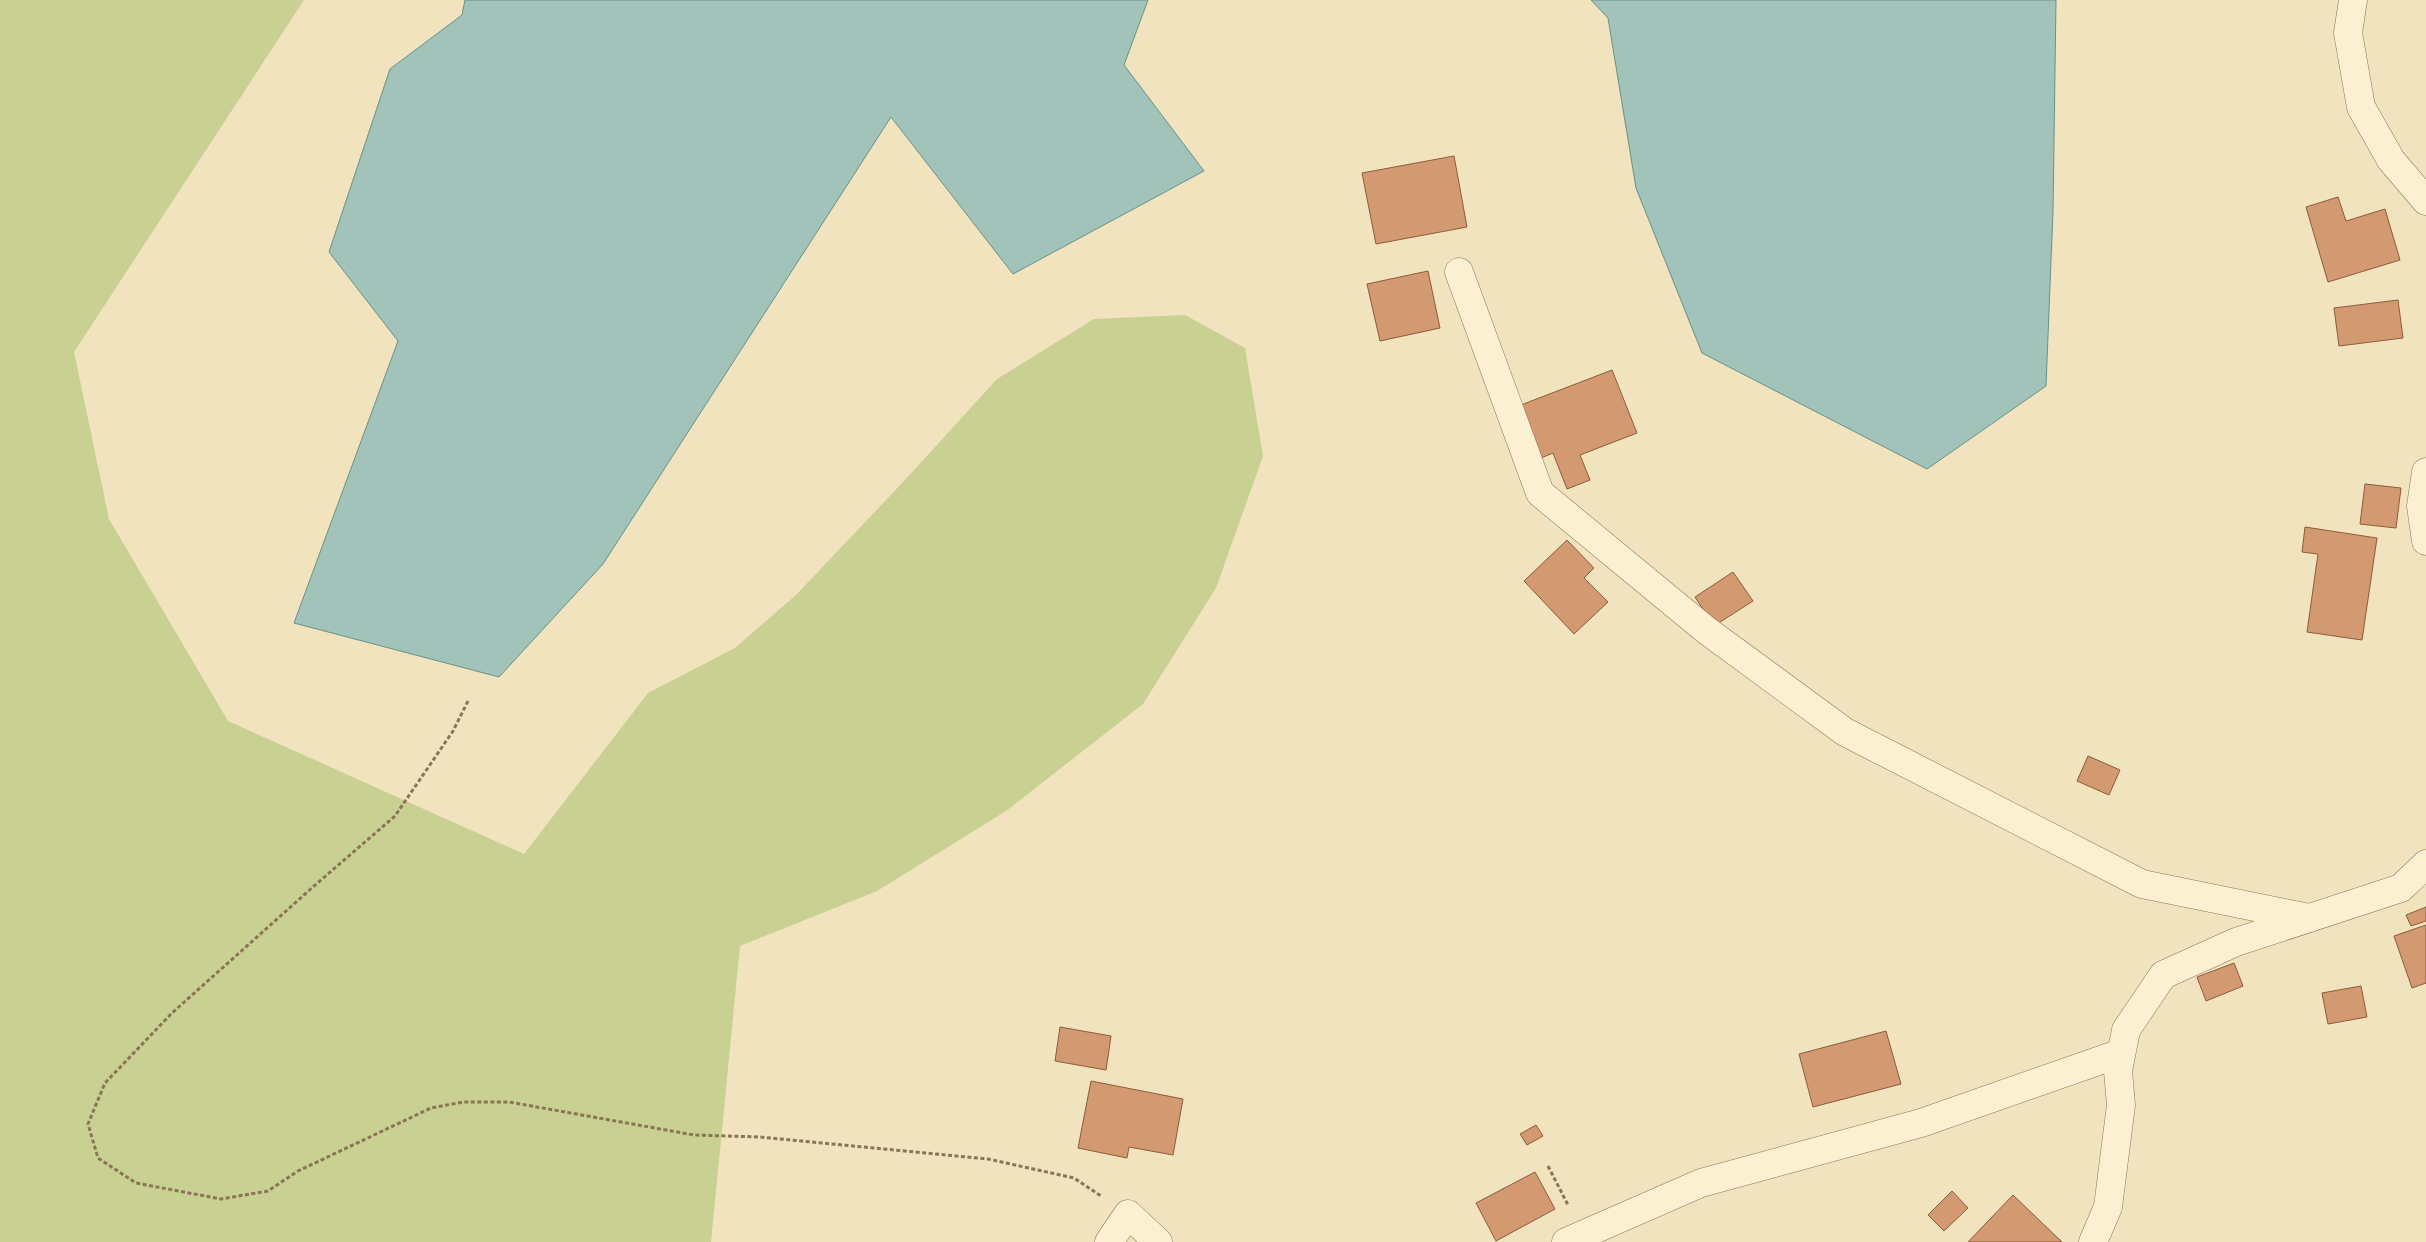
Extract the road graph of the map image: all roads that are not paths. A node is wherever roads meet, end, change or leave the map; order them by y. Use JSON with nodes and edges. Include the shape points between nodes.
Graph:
{"nodes":[{"id":1,"x":2353,"y":0,"type":"edge"},
{"id":2,"x":2426,"y":201,"type":"edge"},
{"id":3,"x":1459,"y":272,"type":"dead end"},
{"id":4,"x":2426,"y":472,"type":"edge"},
{"id":5,"x":2426,"y":541,"type":"edge"},
{"id":6,"x":2426,"y":864,"type":"edge"},
{"id":7,"x":2309,"y":918,"type":"junction"},
{"id":8,"x":2121,"y":1053,"type":"junction"},
{"id":9,"x":1575,"y":1238,"type":"edge"},
{"id":10,"x":1109,"y":1242,"type":"edge"},
{"id":11,"x":1158,"y":1242,"type":"edge"},
{"id":12,"x":2093,"y":1242,"type":"edge"}],
"edges":[{"from":1,"to":2,"type":"street","via":[[2348,33],[2361,107],[2391,160]]},
{"from":3,"to":7,"type":"street","via":[[1540,493],[1706,630],[1845,732],[2142,884]]},
{"from":4,"to":5,"type":"street","via":[[2421,506]]},
{"from":6,"to":7,"type":"street","via":[[2401,888]]},
{"from":7,"to":8,"type":"street","via":[[2236,942],[2163,975],[2126,1030]]},
{"from":8,"to":9,"type":"street","via":[[1921,1123],[1701,1183]]},
{"from":8,"to":12,"type":"street","via":[[2118,1071],[2121,1105],[2108,1207]]},
{"from":10,"to":11,"type":"street","via":[[1128,1214]]}]}
